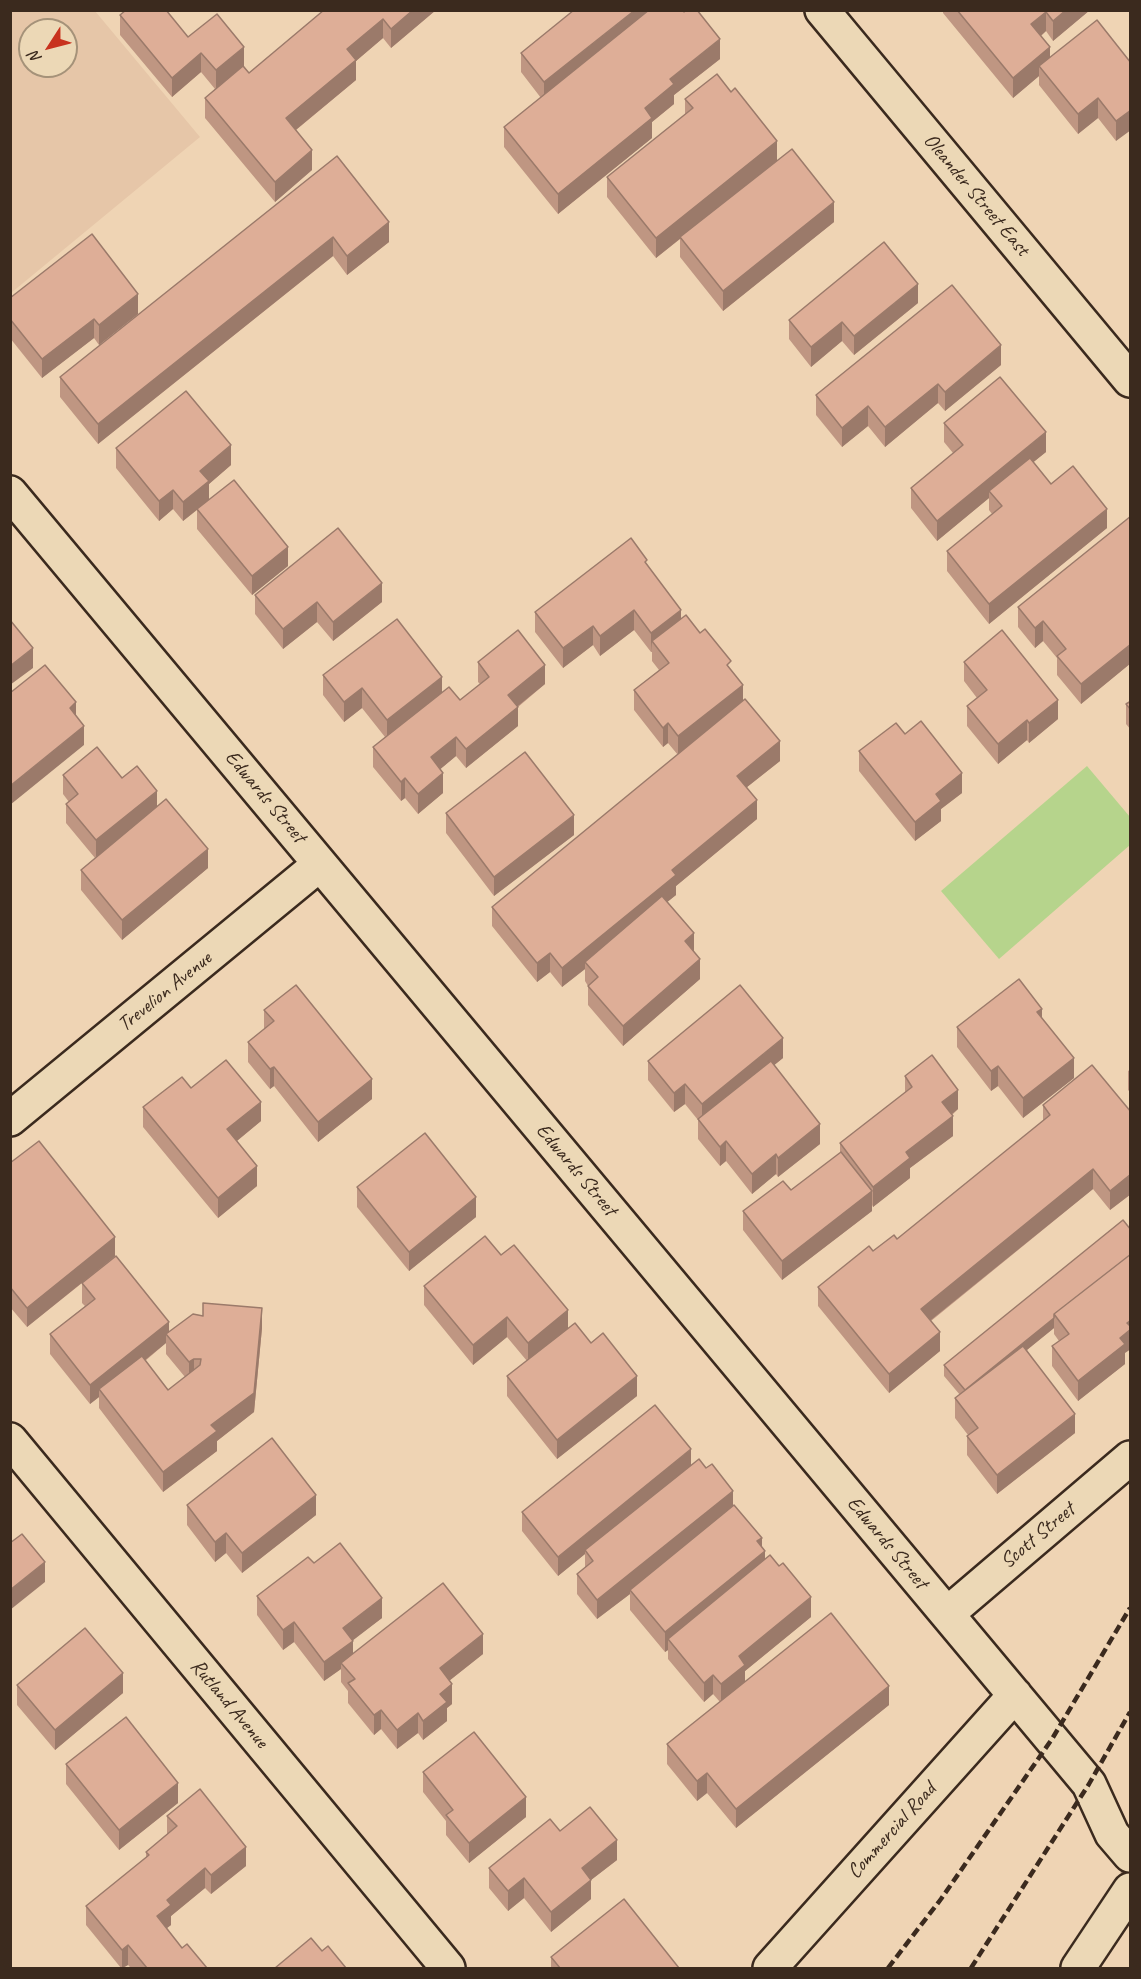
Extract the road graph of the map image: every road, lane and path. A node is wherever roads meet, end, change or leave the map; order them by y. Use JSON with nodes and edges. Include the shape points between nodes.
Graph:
{"nodes":[{"id":1,"x":822,"y":10,"type":"edge"},
{"id":2,"x":1128,"y":372,"type":"edge"},
{"id":3,"x":10,"y":493,"type":"edge"},
{"id":4,"x":320,"y":864,"type":"junction"},
{"id":5,"x":10,"y":1119,"type":"edge"},
{"id":6,"x":10,"y":1440,"type":"edge"},
{"id":7,"x":1131,"y":1458,"type":"edge"},
{"id":8,"x":947,"y":1614,"type":"junction"},
{"id":9,"x":1015,"y":1695,"type":"junction"},
{"id":10,"x":1131,"y":1855,"type":"edge"},
{"id":11,"x":1131,"y":1890,"type":"edge"},
{"id":12,"x":448,"y":1968,"type":"edge"},
{"id":13,"x":770,"y":1968,"type":"edge"},
{"id":14,"x":1078,"y":1968,"type":"edge"}],
"edges":[{"from":1,"to":2,"type":"street","name":"Oleander Street East"},
{"from":3,"to":4,"type":"street","name":"Edwards Street"},
{"from":4,"to":5,"type":"street","name":"Trevelion Avenue"},
{"from":4,"to":8,"type":"street","name":"Edwards Street"},
{"from":6,"to":12,"type":"street","name":"Rutland Avenue"},
{"from":7,"to":8,"type":"street","name":"Scott Street"},
{"from":8,"to":9,"type":"street","name":"Edwards Street"},
{"from":9,"to":10,"type":"street","name":"Edwards Street","via":[[1089,1784],[1112,1834]]},
{"from":9,"to":13,"type":"street","name":"Commercial Road"},
{"from":11,"to":14,"type":"street"}]}
